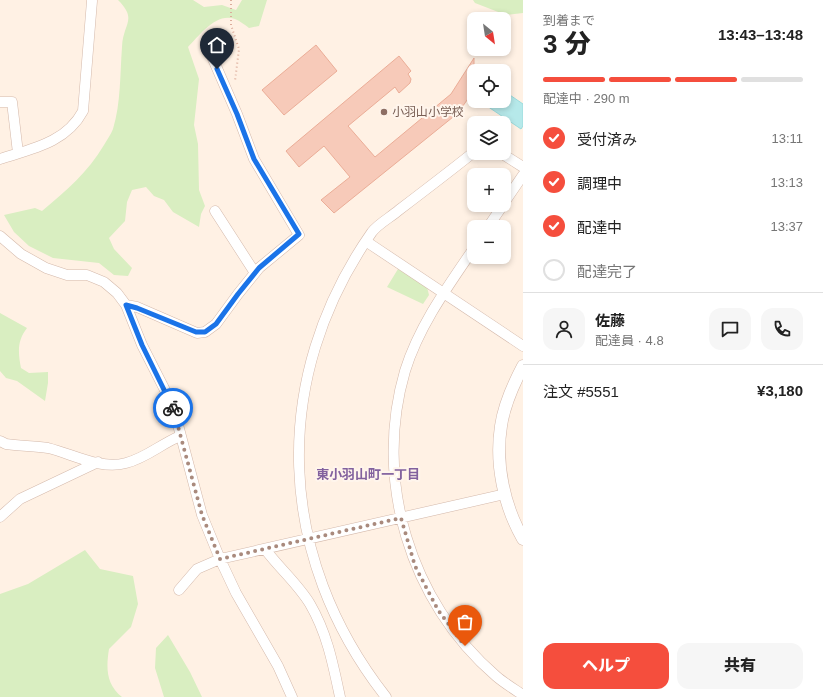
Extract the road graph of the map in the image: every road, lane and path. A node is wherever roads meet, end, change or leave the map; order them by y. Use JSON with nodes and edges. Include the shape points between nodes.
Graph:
{"nodes":[{"id":1,"x":231,"y":0,"type":"edge"},
{"id":2,"x":92,"y":1,"type":"dead end"},
{"id":3,"x":206,"y":43,"type":"dead end"},
{"id":4,"x":228,"y":95,"type":"junction"},
{"id":5,"x":0,"y":102,"type":"edge"},
{"id":6,"x":18,"y":153,"type":"junction"},
{"id":7,"x":467,"y":157,"type":"edge"},
{"id":8,"x":0,"y":159,"type":"edge"},
{"id":9,"x":511,"y":159,"type":"edge"},
{"id":10,"x":523,"y":167,"type":"edge"},
{"id":11,"x":523,"y":175,"type":"edge"},
{"id":12,"x":511,"y":192,"type":"edge"},
{"id":13,"x":215,"y":211,"type":"dead end"},
{"id":14,"x":0,"y":236,"type":"edge"},
{"id":15,"x":367,"y":242,"type":"junction"},
{"id":16,"x":467,"y":258,"type":"edge"},
{"id":17,"x":255,"y":272,"type":"junction"},
{"id":18,"x":443,"y":293,"type":"junction"},
{"id":19,"x":126,"y":305,"type":"junction"},
{"id":20,"x":523,"y":346,"type":"edge"},
{"id":21,"x":523,"y":366,"type":"edge"},
{"id":22,"x":180,"y":436,"type":"junction"},
{"id":23,"x":0,"y":442,"type":"edge"},
{"id":24,"x":98,"y":462,"type":"junction"},
{"id":25,"x":505,"y":494,"type":"junction"},
{"id":26,"x":0,"y":518,"type":"edge"},
{"id":27,"x":401,"y":518,"type":"junction"},
{"id":28,"x":307,"y":538,"type":"junction"},
{"id":29,"x":523,"y":539,"type":"edge"},
{"id":30,"x":265,"y":549,"type":"junction"},
{"id":31,"x":220,"y":559,"type":"junction"},
{"id":32,"x":179,"y":590,"type":"dead end"},
{"id":33,"x":523,"y":695,"type":"edge"},
{"id":34,"x":292,"y":697,"type":"edge"},
{"id":35,"x":340,"y":697,"type":"edge"},
{"id":36,"x":386,"y":697,"type":"edge"}],
"edges":[{"from":1,"to":4,"type":"path","via":[[230,25],[239,49],[239,62],[233,94]]},
{"from":2,"to":6,"type":"street","via":[[83,111],[72,128],[61,136],[44,146]]},
{"from":3,"to":4,"type":"street"},
{"from":4,"to":17,"type":"street","via":[[254,159],[299,234]]},
{"from":5,"to":6,"type":"street","via":[[12,102]]},
{"from":6,"to":8,"type":"street"},
{"from":7,"to":15,"type":"street","via":[[372,231]]},
{"from":9,"to":10,"type":"street"},
{"from":11,"to":12,"type":"street"},
{"from":13,"to":17,"type":"street"},
{"from":14,"to":19,"type":"street","via":[[21,254],[46,268],[67,275],[87,275],[104,282]]},
{"from":15,"to":18,"type":"street"},
{"from":15,"to":28,"type":"street","via":[[330,305],[315,346],[303,395],[299,469]]},
{"from":16,"to":18,"type":"street"},
{"from":17,"to":19,"type":"street","via":[[216,324],[205,332],[196,332]]},
{"from":18,"to":20,"type":"street"},
{"from":18,"to":27,"type":"street","via":[[418,338],[405,371],[397,408],[393,446],[394,484]]},
{"from":19,"to":22,"type":"street","via":[[142,345],[173,406]]},
{"from":21,"to":25,"type":"street","via":[[511,390],[501,425],[500,466]]},
{"from":22,"to":24,"type":"street","via":[[138,460],[124,464]]},
{"from":22,"to":31,"type":"street","via":[[202,515]]},
{"from":23,"to":24,"type":"street","via":[[48,448]]},
{"from":24,"to":26,"type":"street","via":[[20,500]]},
{"from":25,"to":27,"type":"street"},
{"from":25,"to":29,"type":"street"},
{"from":27,"to":28,"type":"street"},
{"from":27,"to":33,"type":"street","via":[[415,566],[438,610],[465,646],[496,676]]},
{"from":28,"to":30,"type":"street"},
{"from":28,"to":36,"type":"street","via":[[324,590],[346,638]]},
{"from":30,"to":31,"type":"street"},
{"from":30,"to":35,"type":"street","via":[[310,603],[321,625],[332,659]]},
{"from":31,"to":32,"type":"street","via":[[197,569]]},
{"from":31,"to":34,"type":"street"}]}
